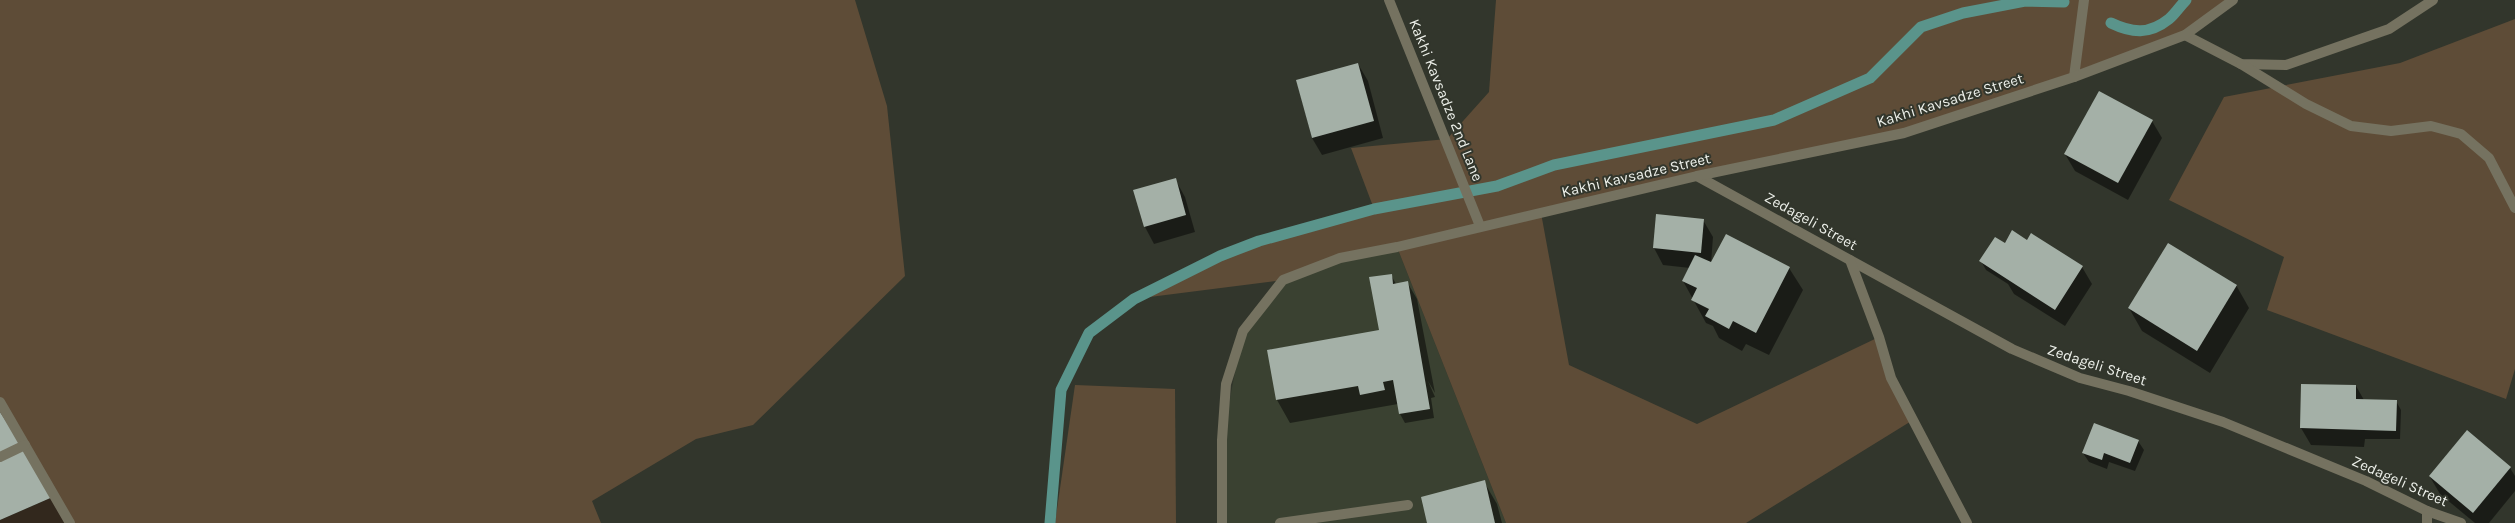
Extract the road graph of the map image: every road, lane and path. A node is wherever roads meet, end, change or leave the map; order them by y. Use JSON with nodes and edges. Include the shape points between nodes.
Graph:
{"nodes":[{"id":1,"x":1389,"y":0,"type":"edge"},
{"id":2,"x":2084,"y":0,"type":"edge"},
{"id":3,"x":2233,"y":0,"type":"edge"},
{"id":4,"x":2433,"y":0,"type":"edge"},
{"id":5,"x":2186,"y":35,"type":"junction"},
{"id":6,"x":2241,"y":64,"type":"junction"},
{"id":7,"x":2074,"y":77,"type":"junction"},
{"id":8,"x":1697,"y":176,"type":"junction"},
{"id":9,"x":2515,"y":208,"type":"edge"},
{"id":10,"x":1480,"y":226,"type":"junction"},
{"id":11,"x":1850,"y":260,"type":"junction"},
{"id":12,"x":0,"y":402,"type":"edge"},
{"id":13,"x":25,"y":445,"type":"junction"},
{"id":14,"x":0,"y":457,"type":"edge"},
{"id":15,"x":1408,"y":505,"type":"dead end"},
{"id":16,"x":2427,"y":511,"type":"junction"},
{"id":17,"x":70,"y":523,"type":"edge"},
{"id":18,"x":1222,"y":523,"type":"edge"},
{"id":19,"x":1280,"y":523,"type":"edge"},
{"id":20,"x":1967,"y":523,"type":"edge"},
{"id":21,"x":2427,"y":523,"type":"edge"},
{"id":22,"x":2461,"y":523,"type":"edge"}],
"edges":[{"from":1,"to":10,"type":"street","name":"Kakhi Kavsadze 2nd Lane"},
{"from":2,"to":7,"type":"street"},
{"from":3,"to":5,"type":"street","name":"Kakhi Kavsadze Street"},
{"from":4,"to":6,"type":"street","via":[[2389,30],[2286,65]]},
{"from":5,"to":6,"type":"street"},
{"from":5,"to":7,"type":"street","name":"Kakhi Kavsadze Street"},
{"from":6,"to":9,"type":"street","via":[[2306,104],[2351,126],[2391,131],[2431,126],[2461,134],[2489,158]]},
{"from":7,"to":8,"type":"street","name":"Kakhi Kavsadze Street","via":[[1904,133]]},
{"from":8,"to":10,"type":"street","name":"Kakhi Kavsadze Street"},
{"from":8,"to":11,"type":"street","name":"Zedageli Street"},
{"from":10,"to":18,"type":"street","name":"Kakhi Kavsadze Street","via":[[1340,258],[1283,280],[1243,331],[1226,384],[1222,440]]},
{"from":11,"to":16,"type":"street","name":"Zedageli Street","via":[[2012,349],[2048,366],[2223,422],[2366,481]]},
{"from":11,"to":20,"type":"street","via":[[1879,337],[1891,378]]},
{"from":12,"to":13,"type":"street"},
{"from":13,"to":14,"type":"street"},
{"from":13,"to":17,"type":"street"},
{"from":15,"to":19,"type":"street"},
{"from":16,"to":21,"type":"street"},
{"from":16,"to":22,"type":"street","name":"Zedageli Street"}]}
